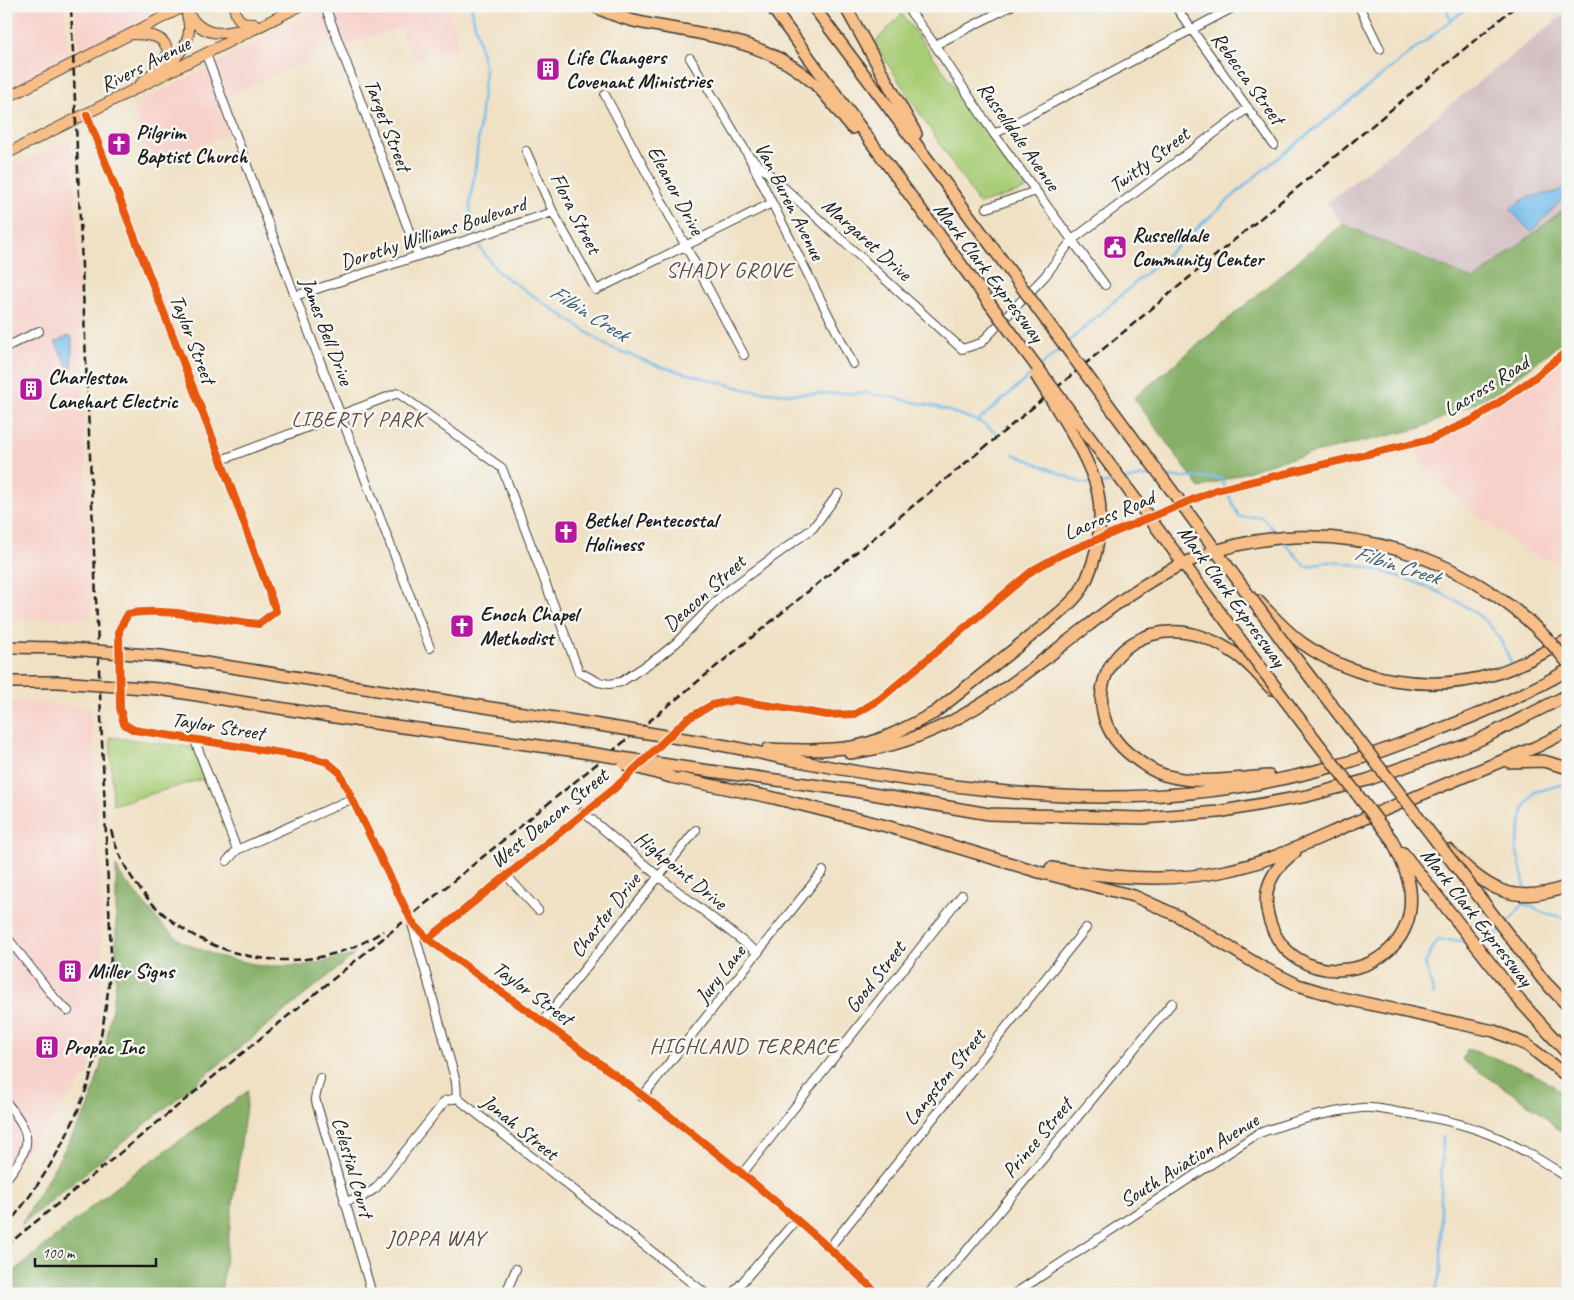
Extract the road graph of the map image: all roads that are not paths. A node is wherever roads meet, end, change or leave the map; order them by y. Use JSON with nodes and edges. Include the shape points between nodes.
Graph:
{"nodes":[{"id":1,"x":184,"y":6,"type":"edge"},
{"id":2,"x":235,"y":6,"type":"edge"},
{"id":3,"x":300,"y":6,"type":"edge"},
{"id":4,"x":325,"y":6,"type":"edge"},
{"id":5,"x":594,"y":6,"type":"edge"},
{"id":6,"x":771,"y":6,"type":"edge"},
{"id":7,"x":813,"y":6,"type":"edge"},
{"id":8,"x":845,"y":6,"type":"edge"},
{"id":9,"x":906,"y":6,"type":"edge"},
{"id":10,"x":1011,"y":6,"type":"edge"},
{"id":11,"x":1175,"y":6,"type":"edge"},
{"id":12,"x":1236,"y":6,"type":"edge"},
{"id":13,"x":1359,"y":6,"type":"edge"},
{"id":14,"x":264,"y":24,"type":"junction"},
{"id":15,"x":1192,"y":30,"type":"junction"},
{"id":16,"x":130,"y":34,"type":"junction"},
{"id":17,"x":936,"y":45,"type":"junction"},
{"id":18,"x":1380,"y":49,"type":"dead end"},
{"id":19,"x":206,"y":54,"type":"junction"},
{"id":20,"x":690,"y":58,"type":"dead end"},
{"id":21,"x":157,"y":79,"type":"junction"},
{"id":22,"x":137,"y":89,"type":"junction"},
{"id":23,"x":605,"y":95,"type":"dead end"},
{"id":24,"x":6,"y":98,"type":"edge"},
{"id":25,"x":1248,"y":108,"type":"junction"},
{"id":26,"x":87,"y":115,"type":"junction"},
{"id":27,"x":994,"y":134,"type":"junction"},
{"id":28,"x":1274,"y":145,"type":"dead end"},
{"id":29,"x":526,"y":151,"type":"dead end"},
{"id":30,"x":6,"y":154,"type":"edge"},
{"id":31,"x":748,"y":155,"type":"junction"},
{"id":32,"x":892,"y":172,"type":"junction"},
{"id":33,"x":948,"y":187,"type":"junction"},
{"id":34,"x":1036,"y":191,"type":"junction"},
{"id":35,"x":772,"y":203,"type":"junction"},
{"id":36,"x":987,"y":208,"type":"dead end"},
{"id":37,"x":553,"y":212,"type":"junction"},
{"id":38,"x":1072,"y":240,"type":"junction"},
{"id":39,"x":686,"y":246,"type":"junction"},
{"id":40,"x":418,"y":255,"type":"junction"},
{"id":41,"x":1106,"y":285,"type":"dead end"},
{"id":42,"x":295,"y":296,"type":"junction"},
{"id":43,"x":996,"y":312,"type":"junction"},
{"id":44,"x":39,"y":331,"type":"dead end"},
{"id":45,"x":6,"y":347,"type":"edge"},
{"id":46,"x":962,"y":348,"type":"joint"},
{"id":47,"x":1568,"y":350,"type":"edge"},
{"id":48,"x":744,"y":355,"type":"dead end"},
{"id":49,"x":853,"y":364,"type":"dead end"},
{"id":50,"x":341,"y":416,"type":"junction"},
{"id":51,"x":221,"y":460,"type":"junction"},
{"id":52,"x":838,"y":494,"type":"dead end"},
{"id":53,"x":1244,"y":586,"type":"junction"},
{"id":54,"x":1568,"y":640,"type":"edge"},
{"id":55,"x":6,"y":647,"type":"edge"},
{"id":56,"x":430,"y":648,"type":"dead end"},
{"id":57,"x":1568,"y":663,"type":"edge"},
{"id":58,"x":1568,"y":670,"type":"edge"},
{"id":59,"x":6,"y":682,"type":"edge"},
{"id":60,"x":1568,"y":695,"type":"edge"},
{"id":61,"x":1288,"y":704,"type":"junction"},
{"id":62,"x":687,"y":719,"type":"joint"},
{"id":63,"x":1568,"y":731,"type":"edge"},
{"id":64,"x":195,"y":741,"type":"junction"},
{"id":65,"x":750,"y":749,"type":"junction"},
{"id":66,"x":576,"y":750,"type":"junction"},
{"id":67,"x":786,"y":750,"type":"junction"},
{"id":68,"x":1488,"y":766,"type":"junction"},
{"id":69,"x":1568,"y":768,"type":"edge"},
{"id":70,"x":1306,"y":773,"type":"junction"},
{"id":71,"x":351,"y":799,"type":"junction"},
{"id":72,"x":583,"y":812,"type":"junction"},
{"id":73,"x":1418,"y":818,"type":"junction"},
{"id":74,"x":696,"y":830,"type":"dead end"},
{"id":75,"x":1320,"y":837,"type":"junction"},
{"id":76,"x":1392,"y":840,"type":"junction"},
{"id":77,"x":237,"y":850,"type":"junction"},
{"id":78,"x":995,"y":858,"type":"junction"},
{"id":79,"x":227,"y":861,"type":"dead end"},
{"id":80,"x":823,"y":871,"type":"dead end"},
{"id":81,"x":506,"y":875,"type":"junction"},
{"id":82,"x":658,"y":876,"type":"junction"},
{"id":83,"x":1568,"y":886,"type":"edge"},
{"id":84,"x":962,"y":895,"type":"dead end"},
{"id":85,"x":538,"y":910,"type":"dead end"},
{"id":86,"x":412,"y":922,"type":"junction"},
{"id":87,"x":1086,"y":928,"type":"dead end"},
{"id":88,"x":6,"y":936,"type":"edge"},
{"id":89,"x":428,"y":938,"type":"junction"},
{"id":90,"x":758,"y":953,"type":"junction"},
{"id":91,"x":1172,"y":1003,"type":"dead end"},
{"id":92,"x":1568,"y":1006,"type":"edge"},
{"id":93,"x":68,"y":1011,"type":"dead end"},
{"id":94,"x":543,"y":1022,"type":"junction"},
{"id":95,"x":1568,"y":1054,"type":"edge"},
{"id":96,"x":1568,"y":1077,"type":"edge"},
{"id":97,"x":320,"y":1078,"type":"dead end"},
{"id":98,"x":642,"y":1097,"type":"junction"},
{"id":99,"x":457,"y":1098,"type":"junction"},
{"id":100,"x":6,"y":1102,"type":"edge"},
{"id":101,"x":742,"y":1174,"type":"junction"},
{"id":102,"x":1567,"y":1178,"type":"edge"},
{"id":103,"x":6,"y":1179,"type":"edge"},
{"id":104,"x":344,"y":1202,"type":"junction"},
{"id":105,"x":796,"y":1220,"type":"junction"},
{"id":106,"x":829,"y":1248,"type":"junction"},
{"id":107,"x":516,"y":1269,"type":"dead end"},
{"id":108,"x":372,"y":1294,"type":"edge"},
{"id":109,"x":502,"y":1294,"type":"edge"},
{"id":110,"x":706,"y":1294,"type":"edge"},
{"id":111,"x":732,"y":1294,"type":"edge"},
{"id":112,"x":878,"y":1294,"type":"edge"},
{"id":113,"x":928,"y":1294,"type":"edge"},
{"id":114,"x":1014,"y":1294,"type":"edge"}],
"edges":[{"from":1,"to":14,"type":"main road","via":[[197,26],[207,31],[225,33]]},
{"from":1,"to":16,"type":"main road","name":"Rivers Avenue"},
{"from":1,"to":21,"type":"main road","via":[[189,22],[188,41]]},
{"from":2,"to":14,"type":"main road","via":[[238,19],[246,24]]},
{"from":3,"to":14,"type":"main road","name":"Rivers Avenue"},
{"from":4,"to":40,"type":"street","name":"Target Street"},
{"from":5,"to":32,"type":"highway","via":[[622,18],[744,42],[779,57],[816,85]]},
{"from":6,"to":32,"type":"highway","name":"Mark Clark Expressway"},
{"from":7,"to":33,"type":"highway","name":"Mark Clark Expressway"},
{"from":8,"to":33,"type":"highway"},
{"from":9,"to":17,"type":"street","name":"Russelldale Avenue"},
{"from":10,"to":17,"type":"street"},
{"from":11,"to":15,"type":"street","name":"Rebecca Street"},
{"from":12,"to":15,"type":"street"},
{"from":13,"to":18,"type":"street"},
{"from":14,"to":19,"type":"main road","name":"Rivers Avenue"},
{"from":15,"to":25,"type":"street","name":"Rebecca Street"},
{"from":15,"to":27,"type":"street"},
{"from":16,"to":22,"type":"main road","via":[[157,37],[164,41],[168,52],[161,67],[147,76]]},
{"from":16,"to":24,"type":"main road","name":"Rivers Avenue"},
{"from":17,"to":27,"type":"street","name":"Russelldale Avenue"},
{"from":19,"to":21,"type":"main road","name":"Rivers Avenue"},
{"from":19,"to":42,"type":"street","name":"James Bell Drive"},
{"from":20,"to":31,"type":"street","name":"Van Buren Avenue"},
{"from":21,"to":22,"type":"main road","name":"Rivers Avenue"},
{"from":22,"to":26,"type":"main road","name":"Rivers Avenue"},
{"from":23,"to":39,"type":"street","name":"Eleanor Drive"},
{"from":25,"to":28,"type":"street","name":"Rebecca Street"},
{"from":25,"to":38,"type":"street","name":"Twitty Street"},
{"from":26,"to":30,"type":"main road","name":"Rivers Avenue"},
{"from":26,"to":51,"type":"street","name":"Taylor Street"},
{"from":27,"to":34,"type":"street","name":"Russelldale Avenue"},
{"from":29,"to":37,"type":"street","name":"Flora Street"},
{"from":31,"to":35,"type":"street","name":"Van Buren Avenue"},
{"from":31,"to":46,"type":"street","name":"Margaret Drive"},
{"from":32,"to":43,"type":"highway","name":"Mark Clark Expressway"},
{"from":33,"to":53,"type":"highway","name":"Mark Clark Expressway","bridge":true},
{"from":34,"to":36,"type":"street"},
{"from":34,"to":38,"type":"street","name":"Russelldale Avenue"},
{"from":35,"to":39,"type":"street"},
{"from":35,"to":49,"type":"street","name":"Van Buren Avenue"},
{"from":37,"to":39,"type":"street","name":"Flora Street","via":[[596,290]]},
{"from":37,"to":40,"type":"street","name":"Dorothy Williams Boulevard"},
{"from":38,"to":41,"type":"street","name":"Russelldale Avenue"},
{"from":38,"to":46,"type":"street","name":"Twitty Street","via":[[1046,276],[981,343]]},
{"from":39,"to":48,"type":"street","name":"Eleanor Drive"},
{"from":40,"to":42,"type":"street","name":"Dorothy Williams Boulevard"},
{"from":42,"to":50,"type":"street","name":"James Bell Drive"},
{"from":43,"to":61,"type":"highway","name":"Mark Clark Expressway","bridge":true},
{"from":43,"to":67,"type":"highway","bridge":true,"via":[[1078,443],[1095,481],[1099,516],[1093,559],[1080,591],[1058,615],[934,712],[913,724],[854,746]]},
{"from":44,"to":45,"type":"street"},
{"from":47,"to":62,"type":"street","name":"Lacross Road","via":[[1474,419],[1431,439],[1237,483],[1062,554],[1033,570],[878,701],[855,714],[827,715],[735,700],[712,705]]},
{"from":50,"to":51,"type":"street"},
{"from":50,"to":52,"type":"street","name":"Deacon Street","via":[[398,393],[502,468],[579,672],[610,684],[622,682],[676,643],[724,594],[813,528]]},
{"from":50,"to":56,"type":"street","name":"James Bell Drive"},
{"from":51,"to":64,"type":"street","name":"Taylor Street","via":[[276,610],[259,624],[142,611],[128,614],[119,630],[120,708],[124,724],[134,730]]},
{"from":53,"to":54,"type":"highway","bridge":true,"via":[[1285,630],[1303,644],[1338,663],[1406,682],[1447,683],[1494,674]]},
{"from":53,"to":73,"type":"highway","name":"Mark Clark Expressway","bridge":true},
{"from":55,"to":65,"type":"highway","bridge":true,"via":[[161,656]]},
{"from":57,"to":67,"type":"highway","bridge":true,"via":[[1502,599],[1447,567],[1404,551],[1338,539],[1277,539],[1231,547],[1200,557],[1152,580],[997,694],[965,716],[929,734],[878,750],[819,755]]},
{"from":58,"to":70,"type":"highway","via":[[1451,726],[1361,758]]},
{"from":59,"to":66,"type":"highway","bridge":true,"via":[[159,689],[367,722]]},
{"from":60,"to":66,"type":"highway","bridge":true,"via":[[1477,741],[1366,780],[1306,796],[1218,812],[1142,818],[989,814]]},
{"from":61,"to":70,"type":"highway","bridge":true,"via":[[1238,656],[1190,634],[1161,633],[1140,638],[1114,659],[1102,687],[1104,720],[1117,742],[1137,760],[1166,776],[1193,781]]},
{"from":61,"to":76,"type":"highway","name":"Mark Clark Expressway","bridge":true},
{"from":62,"to":72,"type":"street","name":"West Deacon Street","via":[[614,789]]},
{"from":63,"to":68,"type":"highway"},
{"from":64,"to":71,"type":"street","name":"Taylor Street","via":[[327,762],[339,772]]},
{"from":64,"to":77,"type":"street"},
{"from":65,"to":67,"type":"highway"},
{"from":65,"to":70,"type":"highway","via":[[792,760],[876,774],[1040,795],[1172,795],[1252,785]]},
{"from":66,"to":78,"type":"highway","bridge":true,"via":[[671,777],[857,819]]},
{"from":68,"to":69,"type":"highway","via":[[1530,760]]},
{"from":68,"to":75,"type":"highway"},
{"from":71,"to":77,"type":"street"},
{"from":71,"to":86,"type":"street","name":"Taylor Street"},
{"from":72,"to":81,"type":"street","name":"West Deacon Street"},
{"from":72,"to":82,"type":"street","name":"Highpoint Drive"},
{"from":73,"to":83,"type":"highway","bridge":true,"via":[[1466,868],[1491,887],[1507,893],[1533,895]]},
{"from":73,"to":92,"type":"highway","name":"Mark Clark Expressway","bridge":true,"via":[[1544,981]]},
{"from":74,"to":82,"type":"street","name":"Charter Drive"},
{"from":75,"to":76,"type":"highway","via":[[1283,860],[1275,870],[1266,894],[1266,907],[1273,934],[1290,953],[1308,965],[1338,970],[1363,968],[1391,949],[1404,928],[1410,891]]},
{"from":75,"to":78,"type":"highway","via":[[1241,867],[1187,877],[1120,878]]},
{"from":76,"to":95,"type":"highway","name":"Mark Clark Expressway","via":[[1520,1002]]},
{"from":77,"to":79,"type":"street"},
{"from":78,"to":96,"type":"highway","via":[[1134,896],[1158,906],[1298,985],[1359,1002],[1474,1025],[1510,1037],[1527,1045]]},
{"from":80,"to":90,"type":"street","name":"Jury Lane"},
{"from":81,"to":85,"type":"street"},
{"from":81,"to":89,"type":"street","name":"West Deacon Street"},
{"from":82,"to":90,"type":"street","name":"Highpoint Drive"},
{"from":82,"to":94,"type":"street","name":"Charter Drive"},
{"from":84,"to":101,"type":"street","name":"Good Street"},
{"from":86,"to":89,"type":"street","name":"Taylor Street"},
{"from":86,"to":99,"type":"street","name":"Jonah Street","via":[[456,1082]]},
{"from":87,"to":106,"type":"street","name":"Langston Street"},
{"from":88,"to":93,"type":"street"},
{"from":89,"to":94,"type":"street","name":"Taylor Street"},
{"from":90,"to":98,"type":"street","name":"Jury Lane"},
{"from":91,"to":113,"type":"street","name":"Prince Street"},
{"from":94,"to":98,"type":"street","name":"Taylor Street"},
{"from":97,"to":104,"type":"street","name":"Celestial Court","via":[[314,1098]]},
{"from":98,"to":101,"type":"street","name":"Taylor Street"},
{"from":99,"to":104,"type":"street","via":[[445,1102],[376,1188],[364,1196]]},
{"from":99,"to":110,"type":"street","name":"Jonah Street"},
{"from":100,"to":103,"type":"street","via":[[23,1124],[27,1138],[19,1161]]},
{"from":101,"to":105,"type":"street","name":"Taylor Street"},
{"from":102,"to":114,"type":"street","name":"South Aviation Avenue","via":[[1519,1146],[1477,1128],[1434,1117],[1363,1108],[1299,1118],[1257,1134]]},
{"from":104,"to":108,"type":"street","name":"Celestial Court"},
{"from":105,"to":106,"type":"street","name":"Taylor Street"},
{"from":105,"to":111,"type":"street"},
{"from":106,"to":112,"type":"street","name":"Taylor Street"},
{"from":107,"to":109,"type":"street"}]}
